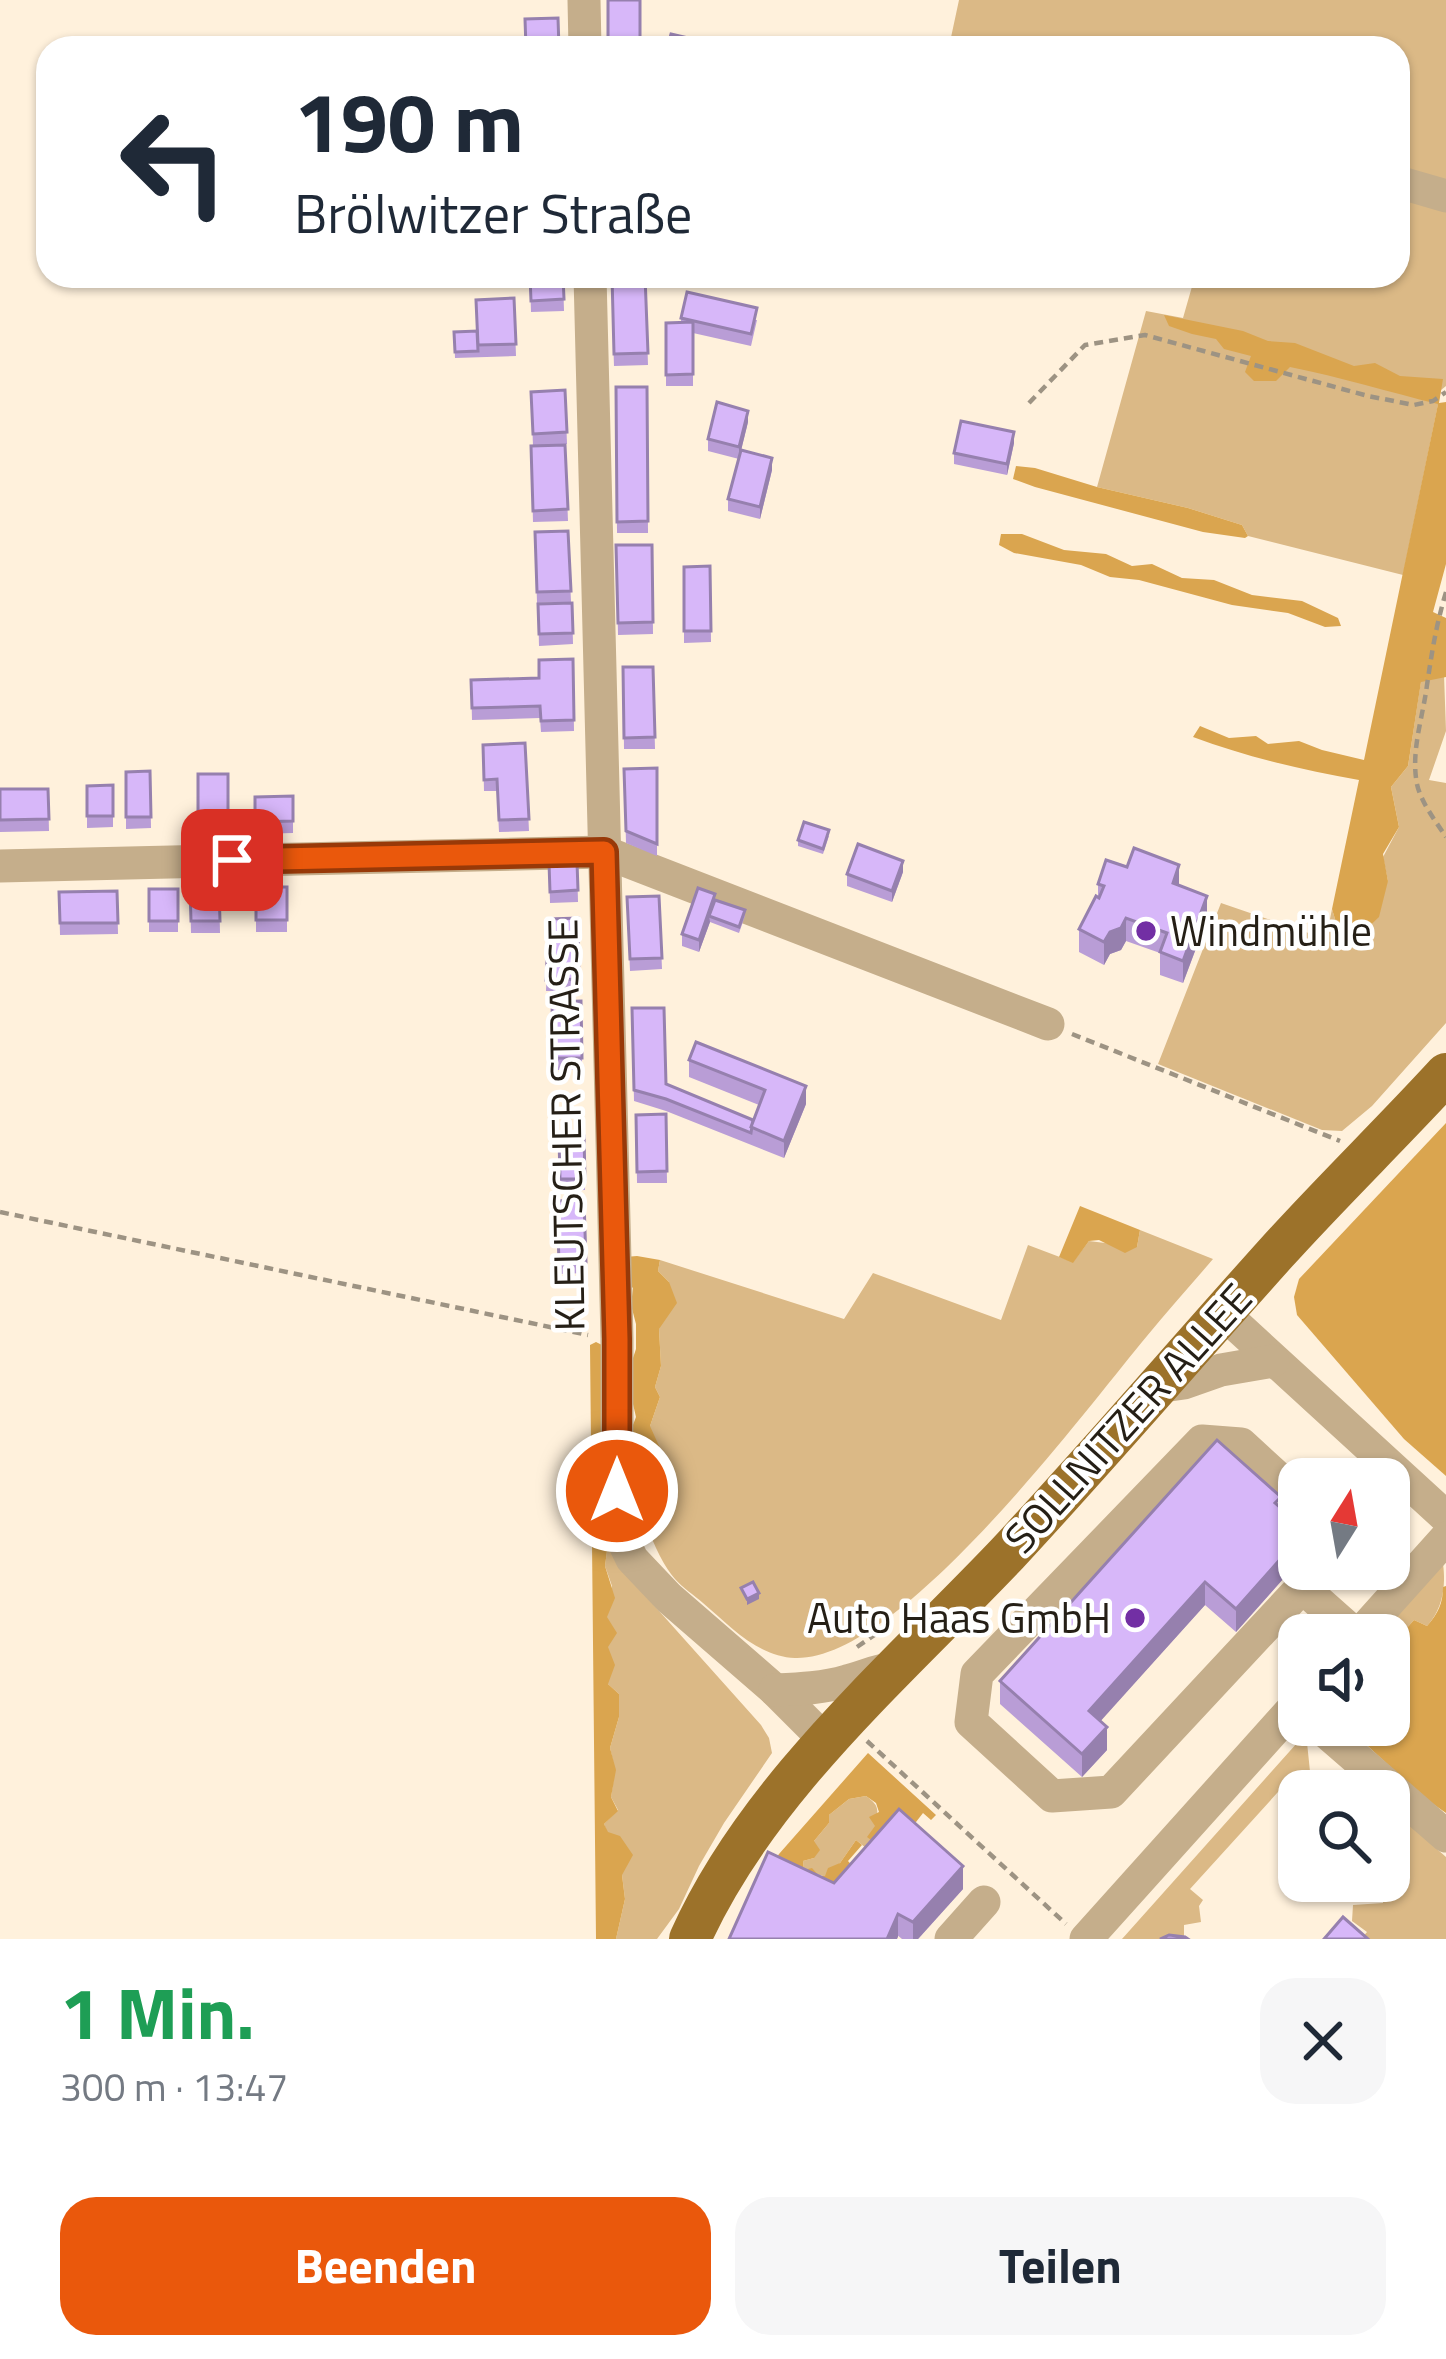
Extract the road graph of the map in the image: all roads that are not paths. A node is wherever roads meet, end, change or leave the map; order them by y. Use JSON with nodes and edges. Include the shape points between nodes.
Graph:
{"nodes":[{"id":1,"x":584,"y":0,"type":"edge"},
{"id":2,"x":585,"y":36,"type":"edge"},
{"id":3,"x":1410,"y":186,"type":"edge"},
{"id":4,"x":1446,"y":196,"type":"edge"},
{"id":5,"x":590,"y":288,"type":"edge"},
{"id":6,"x":604,"y":852,"type":"junction"},
{"id":7,"x":0,"y":866,"type":"edge"},
{"id":8,"x":1048,"y":1024,"type":"road end"},
{"id":9,"x":1446,"y":1074,"type":"edge"},
{"id":10,"x":1223,"y":1312,"type":"junction"},
{"id":11,"x":1273,"y":1361,"type":"junction"},
{"id":12,"x":1156,"y":1387,"type":"junction"},
{"id":13,"x":1278,"y":1478,"type":"edge"},
{"id":14,"x":1446,"y":1517,"type":"edge"},
{"id":15,"x":1446,"y":1538,"type":"edge"},
{"id":16,"x":1300,"y":1590,"type":"edge"},
{"id":17,"x":1321,"y":1590,"type":"edge"},
{"id":18,"x":1340,"y":1614,"type":"edge"},
{"id":19,"x":1376,"y":1614,"type":"edge"},
{"id":20,"x":898,"y":1668,"type":"junction"},
{"id":21,"x":775,"y":1690,"type":"junction"},
{"id":22,"x":840,"y":1728,"type":"junction"},
{"id":23,"x":1278,"y":1734,"type":"edge"},
{"id":24,"x":1345,"y":1746,"type":"edge"},
{"id":25,"x":1446,"y":1836,"type":"edge"},
{"id":26,"x":984,"y":1902,"type":"dead end"},
{"id":27,"x":1076,"y":1932,"type":"edge"},
{"id":28,"x":690,"y":1939,"type":"edge"},
{"id":29,"x":951,"y":1939,"type":"edge"}],
"edges":[{"from":1,"to":2,"type":"street"},
{"from":3,"to":4,"type":"street"},
{"from":5,"to":6,"type":"street","name":"KLEUTSCHER STRASSE"},
{"from":6,"to":7,"type":"street"},
{"from":6,"to":8,"type":"street"},
{"from":6,"to":21,"type":"street","name":"KLEUTSCHER STRASSE","via":[[620,1534],[669,1598]]},
{"from":9,"to":10,"type":"main road","name":"SOLLNITZER ALLEE"},
{"from":10,"to":11,"type":"street"},
{"from":10,"to":12,"type":"main road","name":"SOLLNITZER ALLEE"},
{"from":11,"to":12,"type":"street"},
{"from":11,"to":14,"type":"street"},
{"from":12,"to":20,"type":"main road","name":"SOLLNITZER ALLEE"},
{"from":13,"to":16,"type":"street","via":[[1241,1444],[1202,1441],[977,1674],[971,1722],[1052,1796],[1111,1792]]},
{"from":15,"to":19,"type":"street"},
{"from":17,"to":18,"type":"street"},
{"from":20,"to":21,"type":"street"},
{"from":20,"to":22,"type":"main road","name":"SOLLNITZER ALLEE"},
{"from":21,"to":22,"type":"street","name":"KLEUTSCHER STRASSE","via":[[804,1722]]},
{"from":22,"to":28,"type":"main road","name":"SOLLNITZER ALLEE","via":[[740,1848]]},
{"from":23,"to":27,"type":"street"},
{"from":24,"to":25,"type":"street"},
{"from":26,"to":29,"type":"street"}]}
